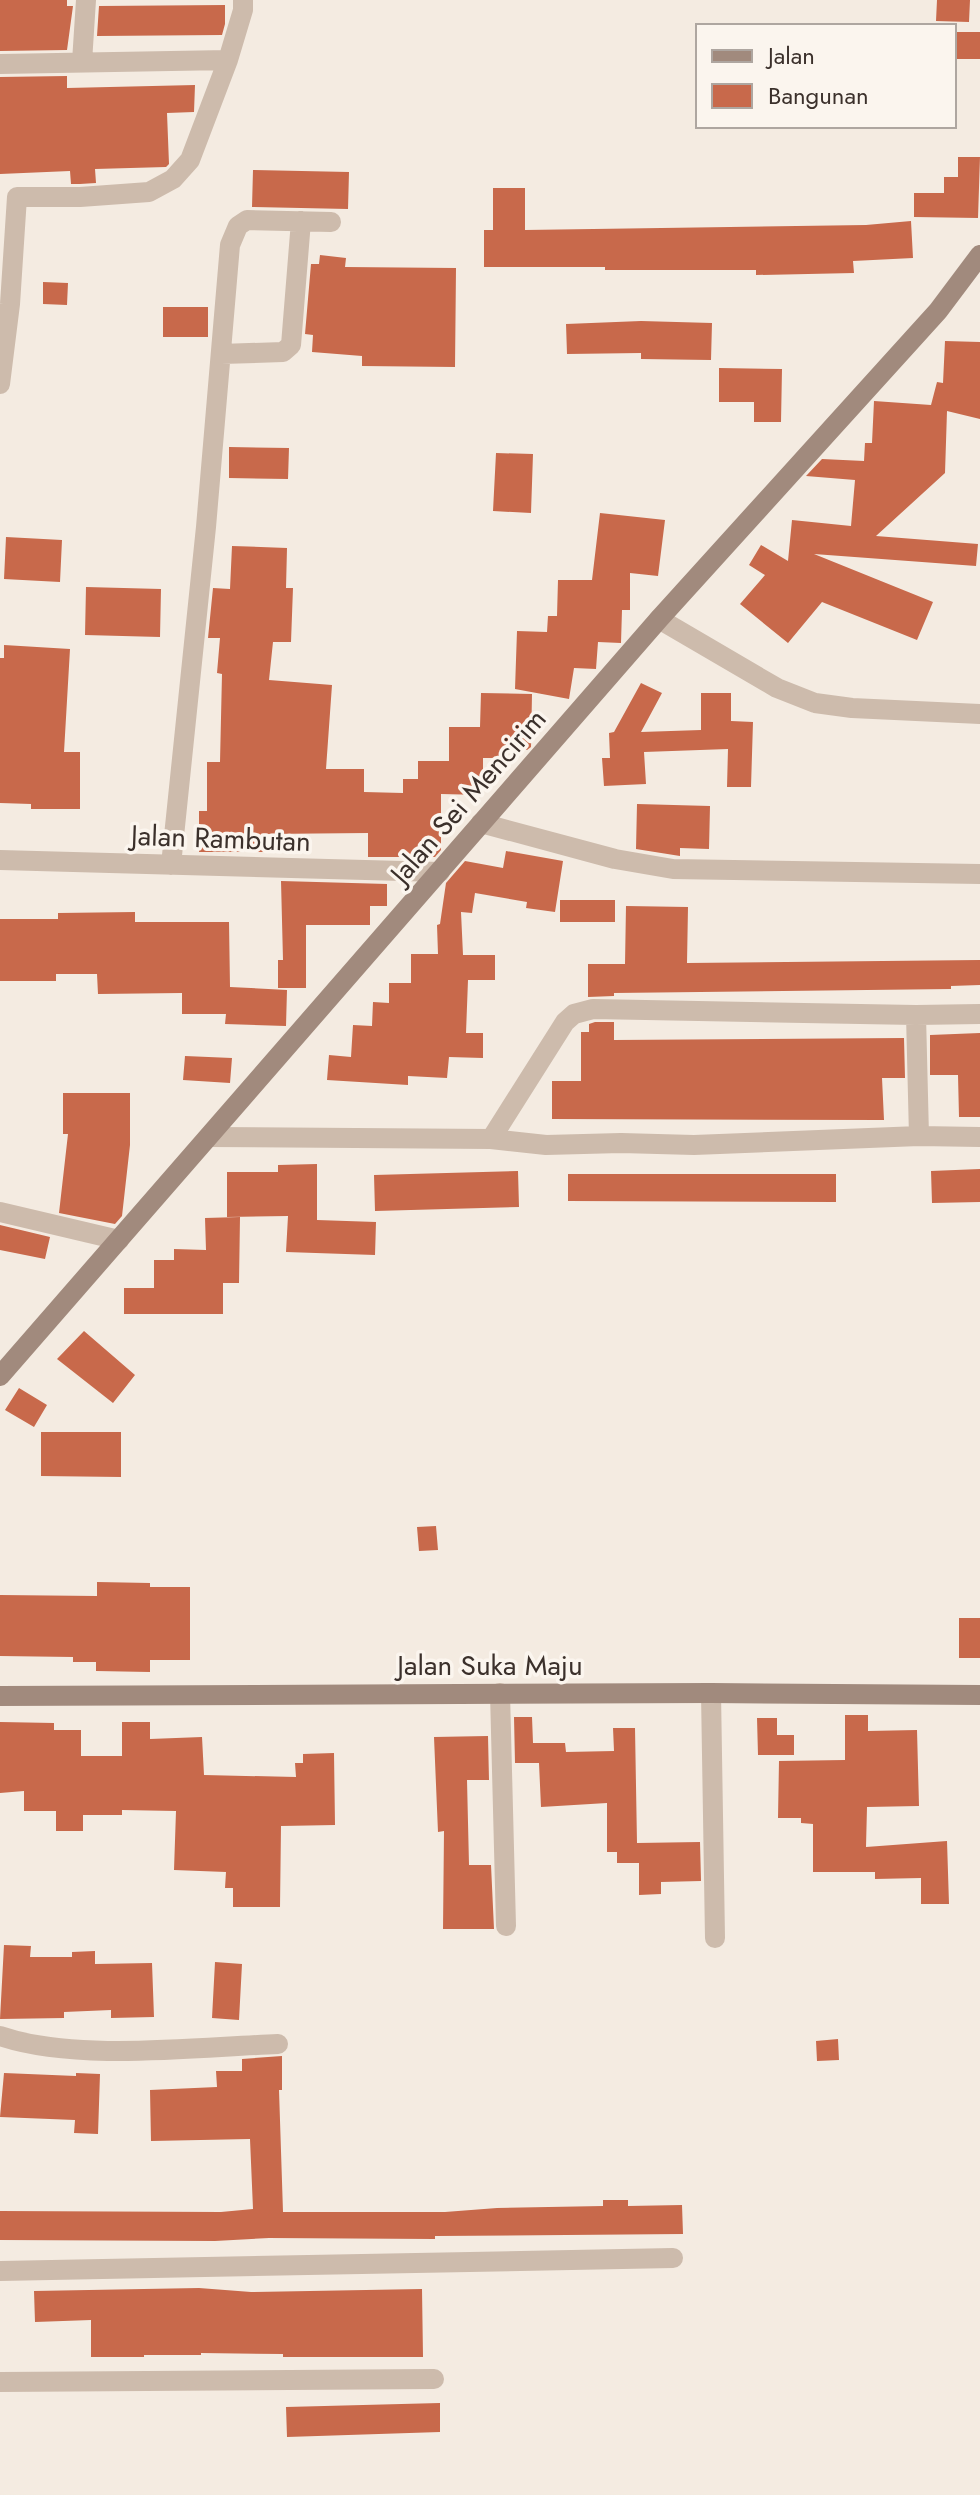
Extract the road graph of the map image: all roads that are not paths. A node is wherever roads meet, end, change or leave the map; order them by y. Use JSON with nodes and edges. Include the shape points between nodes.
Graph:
{"nodes":[{"id":1,"x":86,"y":0,"type":"edge"},
{"id":2,"x":243,"y":0,"type":"edge"},
{"id":3,"x":228,"y":60,"type":"junction"},
{"id":4,"x":82,"y":62,"type":"junction"},
{"id":5,"x":0,"y":64,"type":"edge"},
{"id":6,"x":11,"y":203,"type":"edge"},
{"id":7,"x":301,"y":221,"type":"junction"},
{"id":8,"x":331,"y":222,"type":"dead end"},
{"id":9,"x":980,"y":255,"type":"edge"},
{"id":10,"x":221,"y":354,"type":"junction"},
{"id":11,"x":0,"y":384,"type":"edge"},
{"id":12,"x":659,"y":619,"type":"junction"},
{"id":13,"x":980,"y":714,"type":"edge"},
{"id":14,"x":481,"y":823,"type":"junction"},
{"id":15,"x":0,"y":860,"type":"edge"},
{"id":16,"x":171,"y":865,"type":"junction"},
{"id":17,"x":440,"y":872,"type":"junction"},
{"id":18,"x":980,"y":874,"type":"edge"},
{"id":19,"x":980,"y":1014,"type":"edge"},
{"id":20,"x":916,"y":1015,"type":"junction"},
{"id":21,"x":919,"y":1136,"type":"junction"},
{"id":22,"x":209,"y":1137,"type":"junction"},
{"id":23,"x":980,"y":1137,"type":"edge"},
{"id":24,"x":491,"y":1139,"type":"junction"},
{"id":25,"x":0,"y":1212,"type":"edge"},
{"id":26,"x":119,"y":1240,"type":"junction"},
{"id":27,"x":0,"y":1376,"type":"edge"},
{"id":28,"x":500,"y":1693,"type":"junction"},
{"id":29,"x":711,"y":1693,"type":"junction"},
{"id":30,"x":980,"y":1695,"type":"edge"},
{"id":31,"x":0,"y":1696,"type":"edge"},
{"id":32,"x":506,"y":1926,"type":"dead end"},
{"id":33,"x":715,"y":1938,"type":"dead end"},
{"id":34,"x":0,"y":2036,"type":"edge"},
{"id":35,"x":278,"y":2044,"type":"dead end"},
{"id":36,"x":673,"y":2258,"type":"dead end"},
{"id":37,"x":0,"y":2271,"type":"edge"},
{"id":38,"x":434,"y":2379,"type":"dead end"},
{"id":39,"x":0,"y":2382,"type":"edge"}],
"edges":[{"from":1,"to":4,"type":"street"},
{"from":2,"to":3,"type":"street"},
{"from":3,"to":4,"type":"street"},
{"from":3,"to":6,"type":"street","via":[[190,160],[173,179],[149,192]]},
{"from":4,"to":5,"type":"street"},
{"from":6,"to":11,"type":"street","via":[[14,240]]},
{"from":7,"to":8,"type":"street"},
{"from":7,"to":10,"type":"street","via":[[247,220],[238,226],[230,245]]},
{"from":7,"to":10,"type":"street","via":[[291,345],[283,352]]},
{"from":9,"to":12,"type":"street","name":"Jalan Sei Mencirim","via":[[938,311]]},
{"from":10,"to":16,"type":"street"},
{"from":12,"to":13,"type":"street","via":[[777,688],[815,703]]},
{"from":12,"to":14,"type":"street","name":"Jalan Sei Mencirim"},
{"from":14,"to":17,"type":"street","name":"Jalan Sei Mencirim"},
{"from":14,"to":18,"type":"street","via":[[673,869]]},
{"from":15,"to":16,"type":"street","name":"Jalan Rambutan"},
{"from":16,"to":17,"type":"street","name":"Jalan Rambutan"},
{"from":17,"to":22,"type":"street","name":"Jalan Sei Mencirim"},
{"from":19,"to":20,"type":"street"},
{"from":20,"to":21,"type":"street"},
{"from":20,"to":24,"type":"street","via":[[593,1009],[574,1014]]},
{"from":21,"to":23,"type":"street"},
{"from":21,"to":24,"type":"street","via":[[694,1145],[546,1145]]},
{"from":22,"to":24,"type":"street"},
{"from":22,"to":26,"type":"street","name":"Jalan Sei Mencirim"},
{"from":25,"to":26,"type":"street"},
{"from":26,"to":27,"type":"street","name":"Jalan Sei Mencirim"},
{"from":28,"to":29,"type":"street","name":"Jalan Suka Maju"},
{"from":28,"to":31,"type":"street","name":"Jalan Suka Maju"},
{"from":28,"to":32,"type":"street"},
{"from":29,"to":30,"type":"street","name":"Jalan Suka Maju"},
{"from":29,"to":33,"type":"street"},
{"from":34,"to":35,"type":"street","via":[[105,2050]]},
{"from":36,"to":37,"type":"street"},
{"from":38,"to":39,"type":"street"}]}
